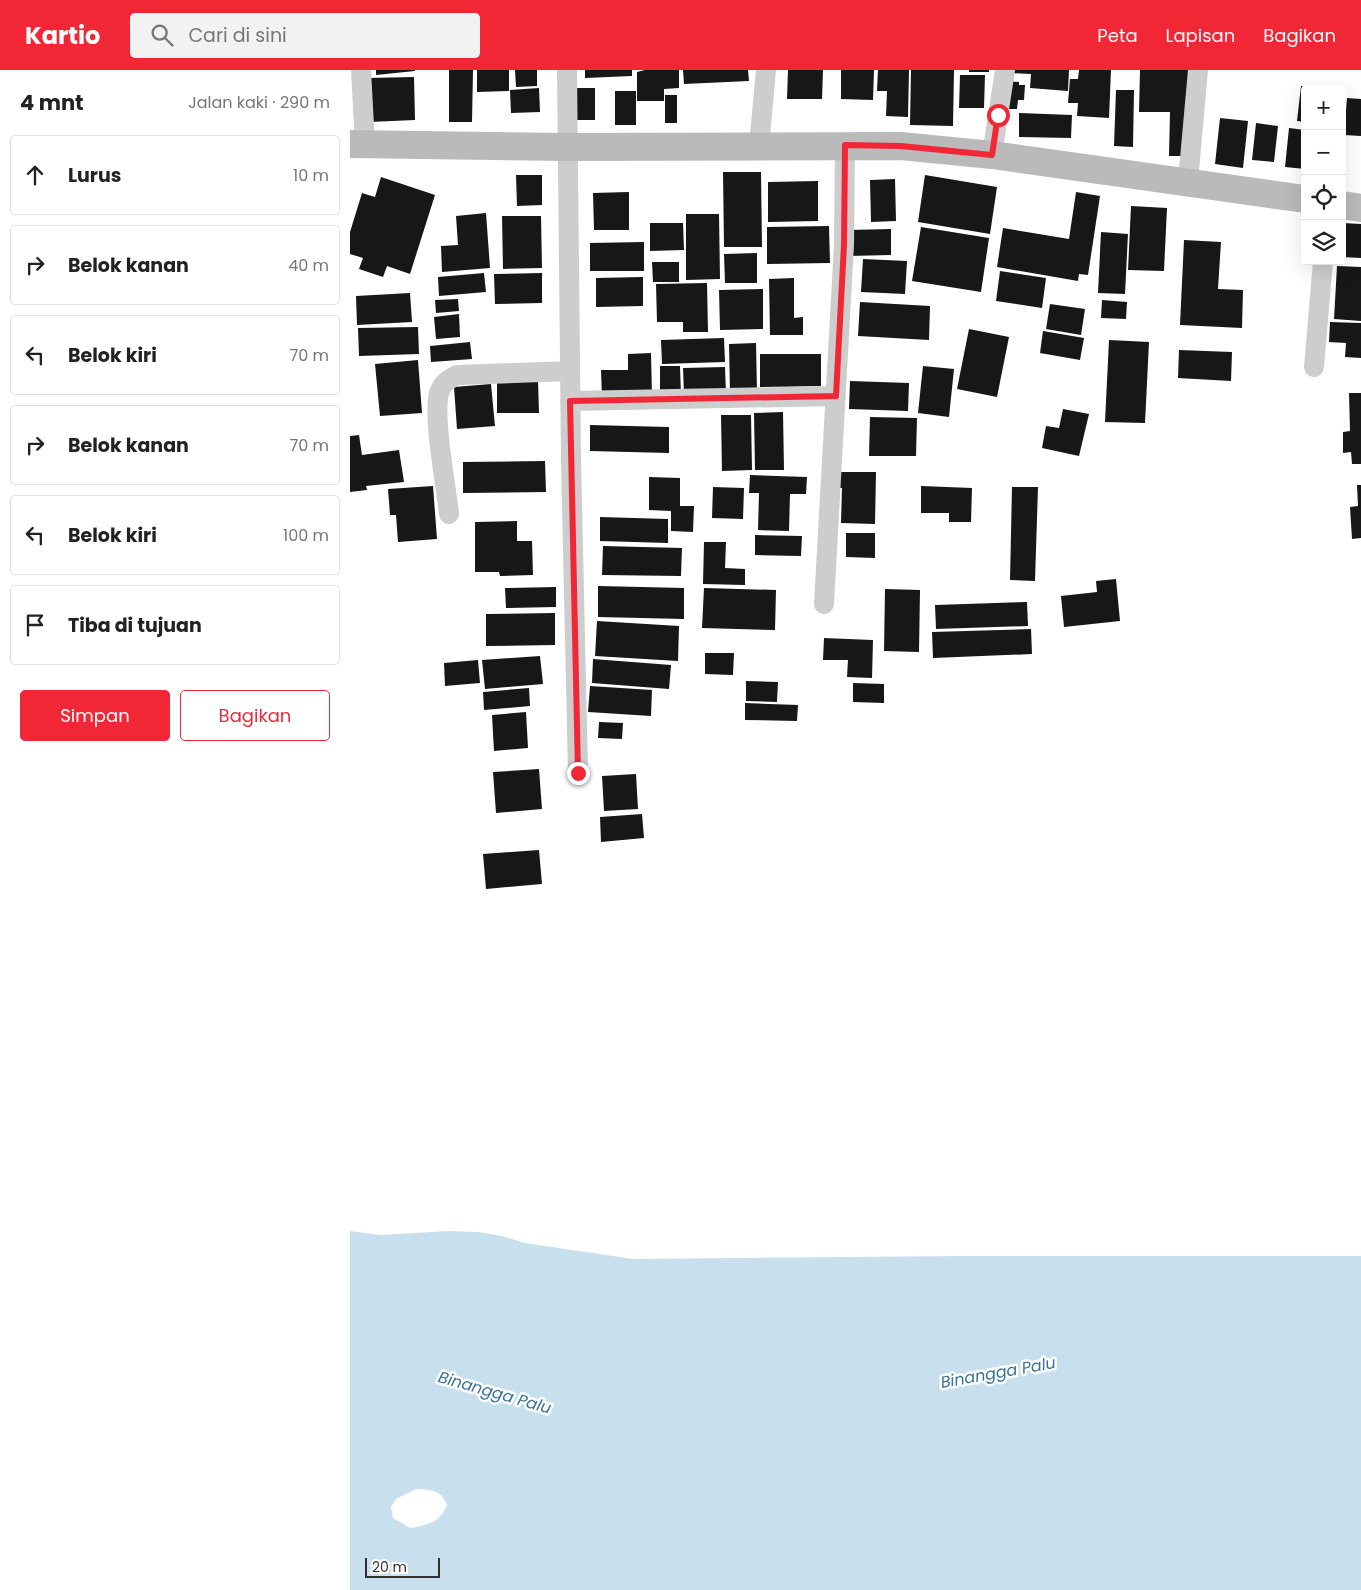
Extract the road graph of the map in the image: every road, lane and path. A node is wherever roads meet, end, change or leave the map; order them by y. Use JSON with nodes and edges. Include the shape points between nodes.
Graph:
{"nodes":[{"id":1,"x":361,"y":70,"type":"edge"},
{"id":2,"x":567,"y":70,"type":"edge"},
{"id":3,"x":766,"y":70,"type":"edge"},
{"id":4,"x":1005,"y":70,"type":"edge"},
{"id":5,"x":1198,"y":70,"type":"edge"},
{"id":6,"x":357,"y":144,"type":"edge"},
{"id":7,"x":845,"y":145,"type":"junction"},
{"id":8,"x":759,"y":146,"type":"junction"},
{"id":9,"x":566,"y":147,"type":"junction"},
{"id":10,"x":992,"y":155,"type":"junction"},
{"id":11,"x":1188,"y":181,"type":"junction"},
{"id":12,"x":1301,"y":198,"type":"edge"},
{"id":13,"x":1346,"y":206,"type":"edge"},
{"id":14,"x":1361,"y":208,"type":"edge"},
{"id":15,"x":1323,"y":265,"type":"edge"},
{"id":16,"x":1314,"y":367,"type":"dead end"},
{"id":17,"x":570,"y":371,"type":"junction"},
{"id":18,"x":836,"y":396,"type":"junction"},
{"id":19,"x":570,"y":401,"type":"junction"},
{"id":20,"x":449,"y":514,"type":"dead end"},
{"id":21,"x":824,"y":604,"type":"dead end"},
{"id":22,"x":578,"y":773,"type":"dead end"}],
"edges":[{"from":1,"to":6,"type":"street"},
{"from":2,"to":9,"type":"street"},
{"from":3,"to":8,"type":"street"},
{"from":4,"to":10,"type":"street"},
{"from":5,"to":11,"type":"street"},
{"from":6,"to":9,"type":"main road"},
{"from":7,"to":8,"type":"main road"},
{"from":7,"to":10,"type":"main road","via":[[901,146]]},
{"from":7,"to":18,"type":"street","via":[[844,245]]},
{"from":8,"to":9,"type":"main road"},
{"from":9,"to":17,"type":"street"},
{"from":10,"to":11,"type":"main road"},
{"from":11,"to":12,"type":"main road"},
{"from":13,"to":14,"type":"main road"},
{"from":15,"to":16,"type":"street"},
{"from":17,"to":19,"type":"street"},
{"from":17,"to":20,"type":"street","via":[[457,375],[446,380],[440,393],[438,419]]},
{"from":18,"to":19,"type":"street"},
{"from":18,"to":21,"type":"street"},
{"from":19,"to":22,"type":"street"}]}
